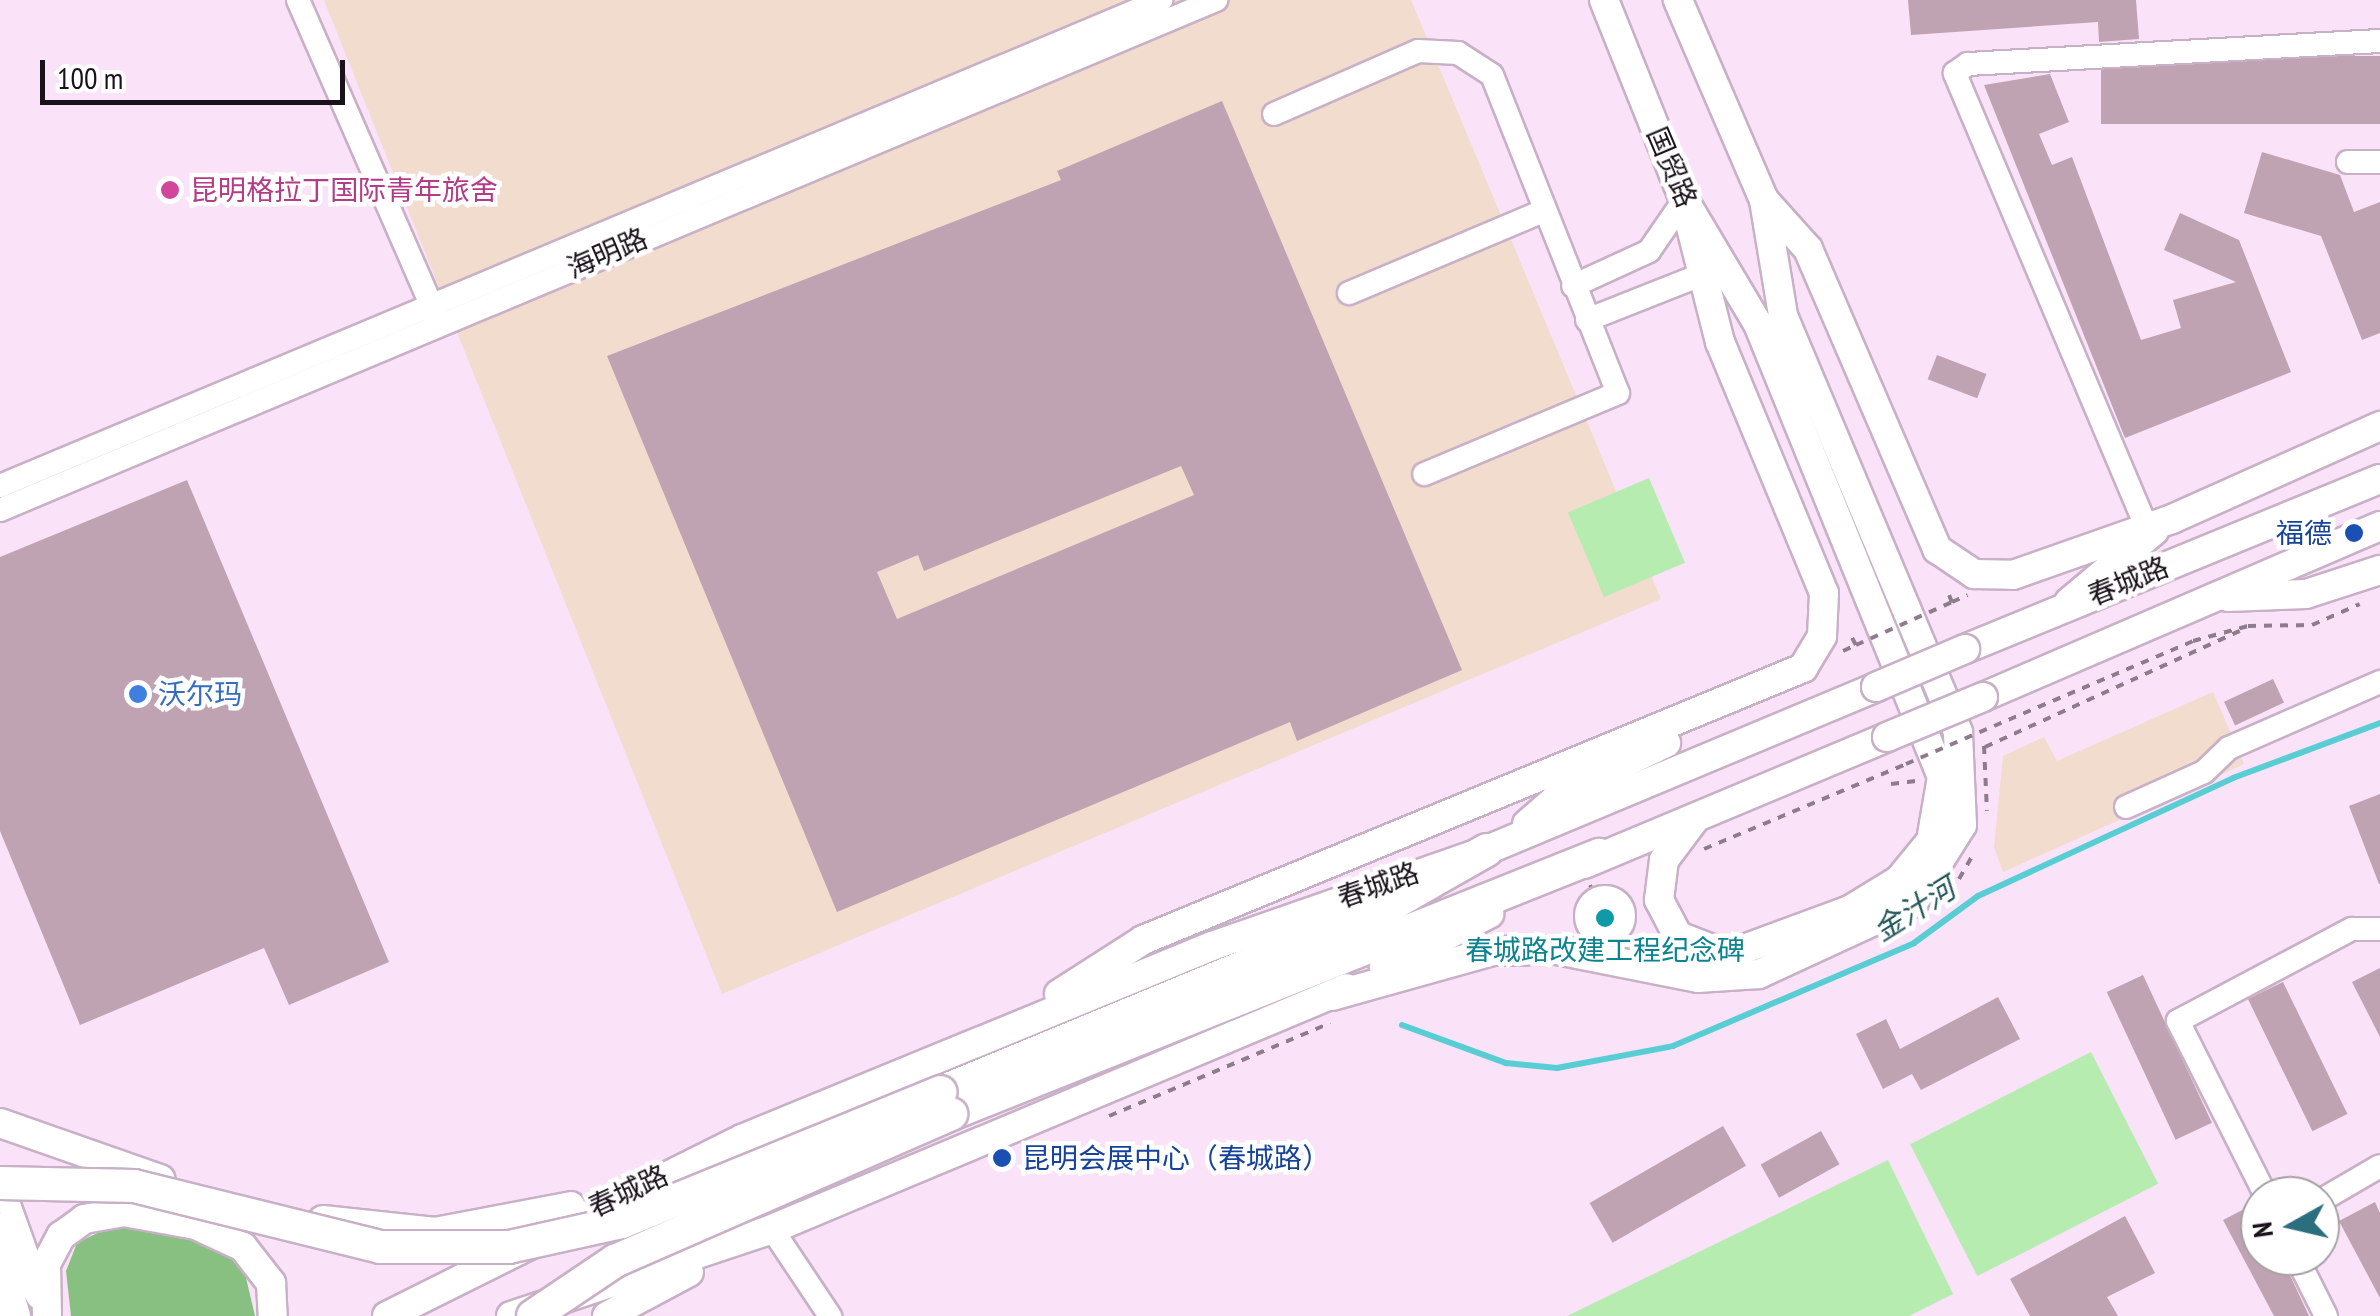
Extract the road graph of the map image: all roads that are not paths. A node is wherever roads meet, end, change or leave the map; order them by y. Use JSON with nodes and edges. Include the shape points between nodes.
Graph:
{"nodes":[{"id":1,"x":298,"y":0,"type":"edge"},
{"id":2,"x":1161,"y":0,"type":"edge"},
{"id":3,"x":1216,"y":0,"type":"edge"},
{"id":4,"x":1604,"y":0,"type":"edge"},
{"id":5,"x":1678,"y":0,"type":"edge"},
{"id":6,"x":2380,"y":41,"type":"edge"},
{"id":7,"x":1274,"y":114,"type":"dead end"},
{"id":8,"x":2348,"y":162,"type":"dead end"},
{"id":9,"x":2380,"y":162,"type":"edge"},
{"id":10,"x":1684,"y":200,"type":"junction"},
{"id":11,"x":1764,"y":200,"type":"junction"},
{"id":12,"x":1541,"y":212,"type":"junction"},
{"id":13,"x":1702,"y":274,"type":"junction"},
{"id":14,"x":1573,"y":286,"type":"junction"},
{"id":15,"x":1349,"y":293,"type":"dead end"},
{"id":16,"x":435,"y":313,"type":"junction"},
{"id":17,"x":1587,"y":320,"type":"junction"},
{"id":18,"x":2380,"y":426,"type":"edge"},
{"id":19,"x":2380,"y":443,"type":"edge"},
{"id":20,"x":2304,"y":460,"type":"junction"},
{"id":21,"x":1424,"y":474,"type":"dead end"},
{"id":22,"x":2380,"y":479,"type":"edge"},
{"id":23,"x":0,"y":486,"type":"edge"},
{"id":24,"x":0,"y":510,"type":"edge"},
{"id":25,"x":2159,"y":523,"type":"junction"},
{"id":26,"x":2380,"y":526,"type":"edge"},
{"id":27,"x":2380,"y":570,"type":"edge"},
{"id":28,"x":2206,"y":598,"type":"junction"},
{"id":29,"x":2065,"y":607,"type":"junction"},
{"id":30,"x":2380,"y":682,"type":"edge"},
{"id":31,"x":1738,"y":695,"type":"junction"},
{"id":32,"x":2126,"y":808,"type":"dead end"},
{"id":33,"x":1698,"y":816,"type":"junction"},
{"id":34,"x":1498,"y":844,"type":"junction"},
{"id":35,"x":1595,"y":879,"type":"junction"},
{"id":36,"x":2380,"y":929,"type":"edge"},
{"id":37,"x":1337,"y":1007,"type":"junction"},
{"id":38,"x":1002,"y":1031,"type":"junction"},
{"id":39,"x":946,"y":1103,"type":"junction"},
{"id":40,"x":0,"y":1123,"type":"edge"},
{"id":41,"x":731,"y":1144,"type":"junction"},
{"id":42,"x":2380,"y":1166,"type":"edge"},
{"id":43,"x":2256,"y":1176,"type":"edge"},
{"id":44,"x":0,"y":1181,"type":"edge"},
{"id":45,"x":2340,"y":1189,"type":"edge"},
{"id":46,"x":0,"y":1227,"type":"edge"},
{"id":47,"x":772,"y":1229,"type":"junction"},
{"id":48,"x":0,"y":1270,"type":"edge"},
{"id":49,"x":2306,"y":1276,"type":"edge"},
{"id":50,"x":0,"y":1292,"type":"edge"},
{"id":51,"x":11,"y":1316,"type":"edge"},
{"id":52,"x":47,"y":1316,"type":"edge"},
{"id":53,"x":273,"y":1316,"type":"edge"},
{"id":54,"x":387,"y":1316,"type":"edge"},
{"id":55,"x":511,"y":1316,"type":"edge"},
{"id":56,"x":533,"y":1316,"type":"edge"},
{"id":57,"x":607,"y":1316,"type":"edge"},
{"id":58,"x":830,"y":1316,"type":"edge"},
{"id":59,"x":2326,"y":1316,"type":"edge"}],
"edges":[{"from":1,"to":16,"type":"street"},
{"from":2,"to":16,"type":"street","name":"海明路"},
{"from":3,"to":16,"type":"street","name":"海明路"},
{"from":4,"to":10,"type":"main road","name":"国贸路"},
{"from":5,"to":11,"type":"main road"},
{"from":6,"to":25,"type":"street","via":[[1968,64],[1954,72]]},
{"from":7,"to":12,"type":"street","via":[[1418,51],[1458,53],[1492,75]]},
{"from":8,"to":9,"type":"street"},
{"from":10,"to":13,"type":"main road"},
{"from":10,"to":14,"type":"street","via":[[1648,250]]},
{"from":10,"to":33,"type":"main road","name":"国贸路","via":[[1758,324],[1936,752],[1942,800],[1931,842],[1899,880],[1850,910],[1728,955],[1678,936],[1659,900],[1664,860]]},
{"from":11,"to":25,"type":"main road","via":[[1808,249],[1926,529],[1954,564],[2013,575]]},
{"from":11,"to":37,"type":"main road","via":[[1783,316],[1958,732],[1966,804],[1942,869],[1893,915],[1739,978],[1557,950],[1493,950]]},
{"from":12,"to":14,"type":"street"},
{"from":12,"to":15,"type":"street"},
{"from":13,"to":17,"type":"street"},
{"from":13,"to":31,"type":"main road","via":[[1720,342],[1824,593],[1822,636],[1804,668]]},
{"from":14,"to":17,"type":"street"},
{"from":16,"to":23,"type":"street","name":"海明路"},
{"from":16,"to":24,"type":"street","name":"海明路"},
{"from":17,"to":21,"type":"street","via":[[1618,392]]},
{"from":18,"to":20,"type":"main road"},
{"from":19,"to":20,"type":"main road"},
{"from":20,"to":25,"type":"main road"},
{"from":22,"to":29,"type":"main road","name":"春城路"},
{"from":25,"to":29,"type":"main road","via":[[2098,569]]},
{"from":26,"to":28,"type":"main road","name":"春城路"},
{"from":27,"to":28,"type":"main road","via":[[2306,594]]},
{"from":28,"to":33,"type":"main road","name":"春城路","bridge":true},
{"from":29,"to":34,"type":"main road","name":"春城路","bridge":true},
{"from":30,"to":32,"type":"street","via":[[2228,748],[2204,772]]},
{"from":31,"to":34,"type":"main road","via":[[1674,739],[1564,791]]},
{"from":31,"to":38,"type":"main road","via":[[1143,940]]},
{"from":33,"to":35,"type":"main road","name":"春城路"},
{"from":34,"to":38,"type":"main road","name":"春城路","via":[[1385,880]]},
{"from":34,"to":39,"type":"highway","via":[[1387,906]]},
{"from":35,"to":37,"type":"main road","name":"春城路"},
{"from":35,"to":39,"type":"highway"},
{"from":36,"to":43,"type":"street","via":[[2352,929],[2178,1020]]},
{"from":37,"to":47,"type":"main road","name":"春城路"},
{"from":38,"to":41,"type":"main road","name":"春城路"},
{"from":39,"to":44,"type":"highway","bridge":true,"via":[[622,1222],[508,1247],[380,1247],[134,1186]]},
{"from":39,"to":56,"type":"highway","bridge":true,"via":[[631,1253]]},
{"from":40,"to":41,"type":"main road","via":[[80,1157],[268,1208],[435,1232],[559,1210]]},
{"from":41,"to":54,"type":"main road","name":"春城路"},
{"from":42,"to":45,"type":"street"},
{"from":44,"to":52,"type":"street"},
{"from":46,"to":52,"type":"main road"},
{"from":47,"to":55,"type":"main road","name":"春城路"},
{"from":47,"to":57,"type":"main road"},
{"from":47,"to":58,"type":"street"},
{"from":48,"to":51,"type":"highway"},
{"from":49,"to":59,"type":"street"},
{"from":50,"to":51,"type":"main road"},
{"from":52,"to":53,"type":"main road","via":[[52,1248],[72,1226],[111,1212],[185,1222],[244,1248],[271,1283]]}]}
